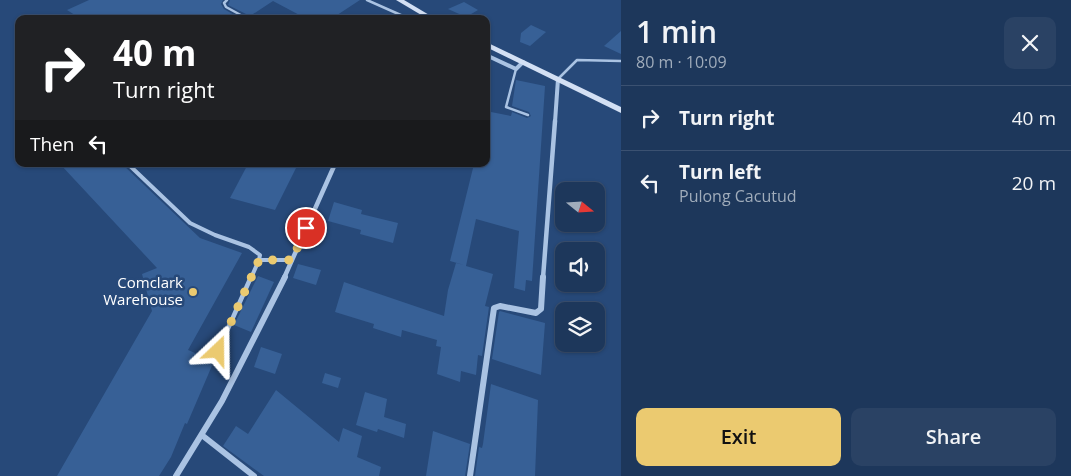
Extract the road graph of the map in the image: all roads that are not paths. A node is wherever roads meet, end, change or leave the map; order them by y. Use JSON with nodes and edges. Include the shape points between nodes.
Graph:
{"nodes":[{"id":1,"x":227,"y":0,"type":"edge"},
{"id":2,"x":367,"y":0,"type":"edge"},
{"id":3,"x":400,"y":0,"type":"edge"},
{"id":4,"x":241,"y":15,"type":"edge"},
{"id":5,"x":397,"y":15,"type":"edge"},
{"id":6,"x":426,"y":15,"type":"edge"},
{"id":7,"x":490,"y":46,"type":"edge"},
{"id":8,"x":490,"y":57,"type":"edge"},
{"id":9,"x":621,"y":61,"type":"edge"},
{"id":10,"x":523,"y":62,"type":"junction"},
{"id":11,"x":516,"y":69,"type":"junction"},
{"id":12,"x":558,"y":79,"type":"junction"},
{"id":13,"x":621,"y":110,"type":"edge"},
{"id":14,"x":528,"y":115,"type":"dead end"},
{"id":15,"x":131,"y":167,"type":"edge"},
{"id":16,"x":334,"y":167,"type":"edge"},
{"id":17,"x":259,"y":260,"type":"junction"},
{"id":18,"x":292,"y":260,"type":"junction"},
{"id":19,"x":218,"y":351,"type":"dead end"},
{"id":20,"x":203,"y":436,"type":"junction"},
{"id":21,"x":176,"y":476,"type":"edge"},
{"id":22,"x":254,"y":476,"type":"edge"},
{"id":23,"x":470,"y":476,"type":"edge"}],
"edges":[{"from":1,"to":4,"type":"lane","via":[[224,3],[226,7]]},
{"from":2,"to":5,"type":"lane"},
{"from":3,"to":6,"type":"main road"},
{"from":7,"to":10,"type":"main road"},
{"from":8,"to":11,"type":"street"},
{"from":9,"to":12,"type":"lane","via":[[577,60]]},
{"from":10,"to":11,"type":"street"},
{"from":10,"to":12,"type":"main road"},
{"from":11,"to":14,"type":"lane","via":[[506,107]]},
{"from":12,"to":13,"type":"main road"},
{"from":12,"to":23,"type":"street","via":[[541,309],[536,313],[500,306],[494,308]]},
{"from":15,"to":17,"type":"lane","via":[[190,223],[249,247],[260,255]]},
{"from":16,"to":18,"type":"street"},
{"from":17,"to":18,"type":"lane"},
{"from":17,"to":19,"type":"lane"},
{"from":18,"to":20,"type":"street"},
{"from":20,"to":21,"type":"street"},
{"from":20,"to":22,"type":"street"}]}
